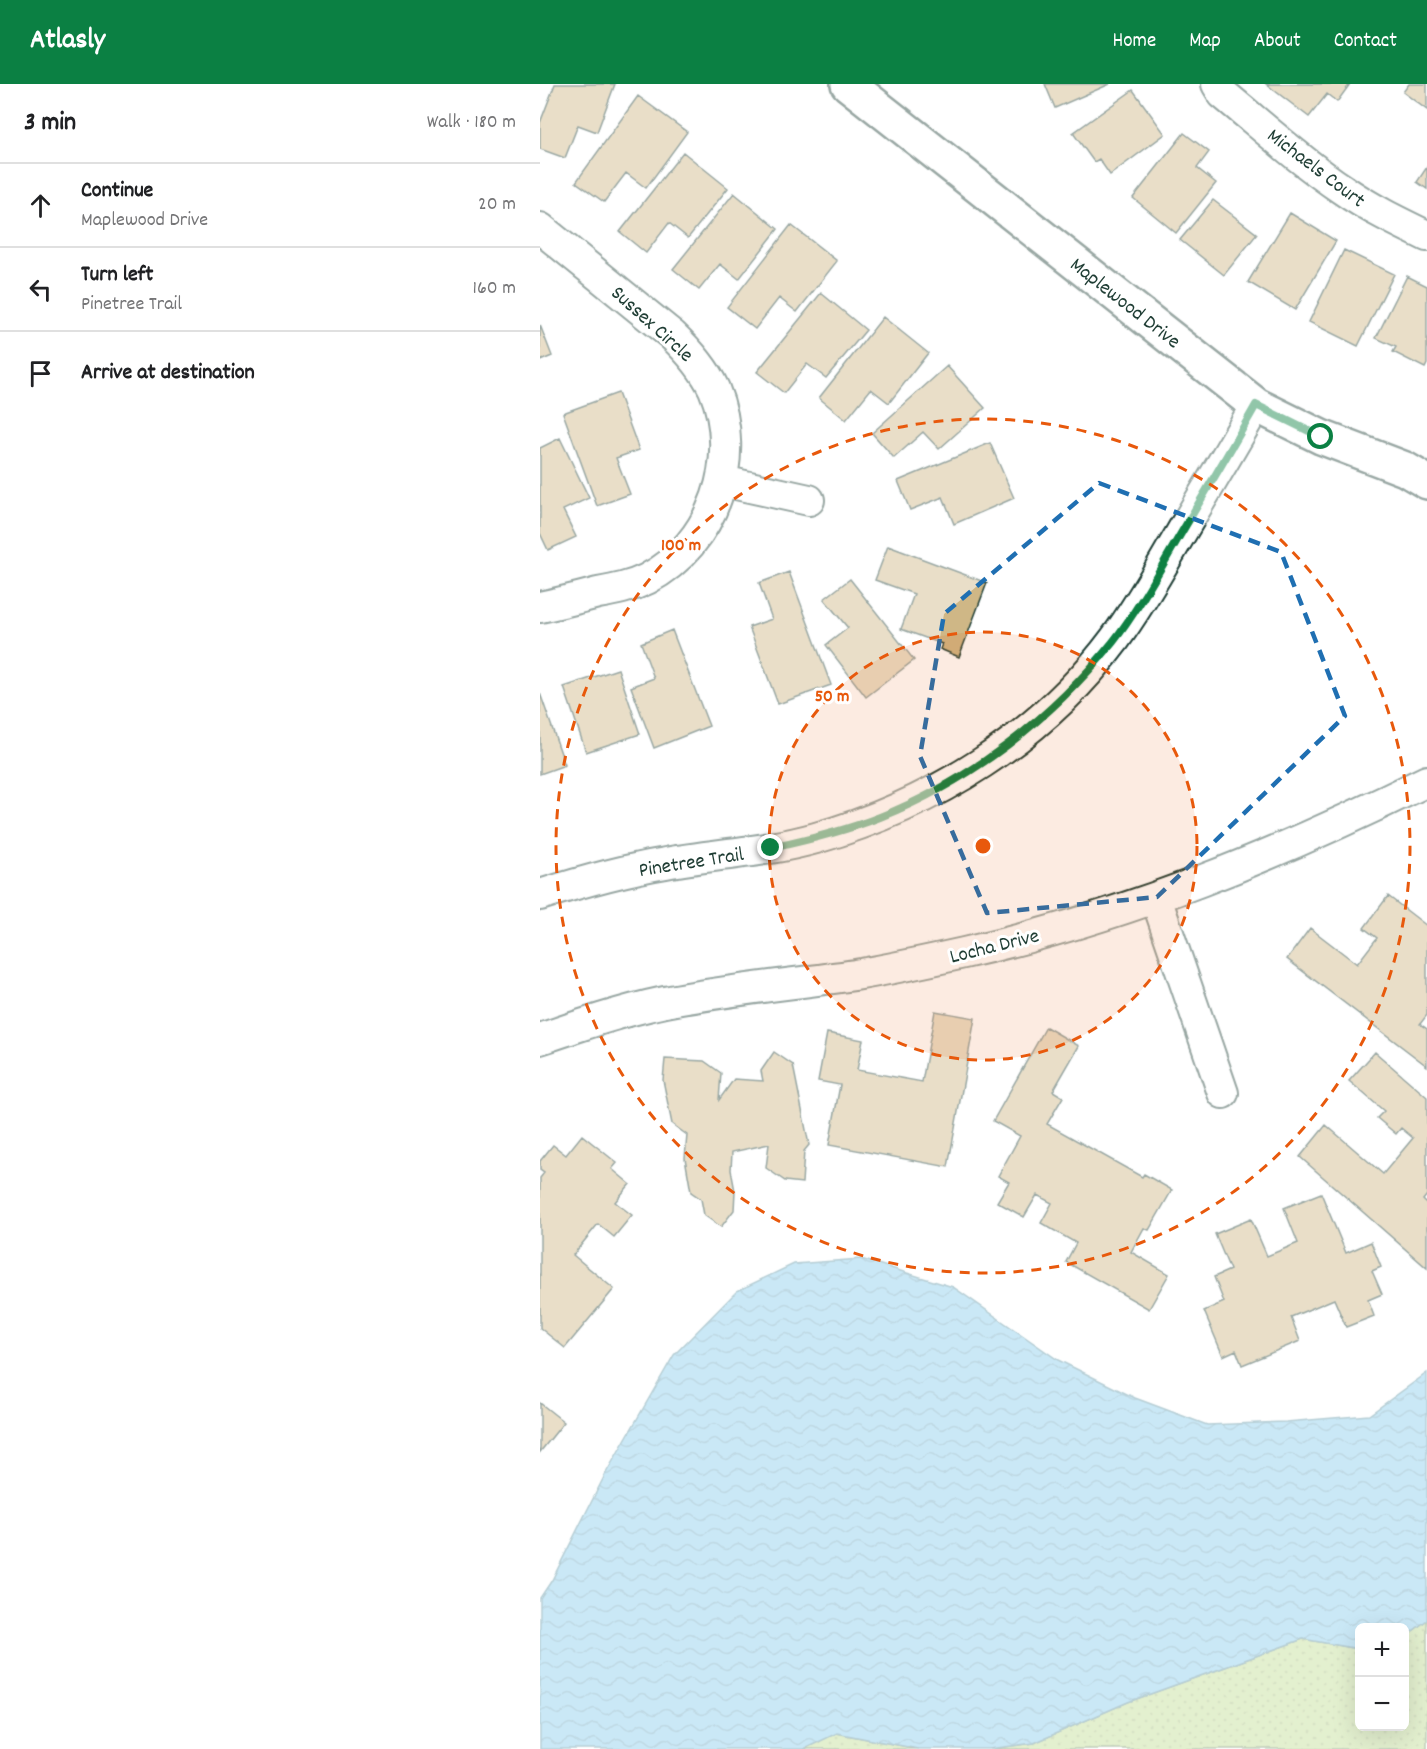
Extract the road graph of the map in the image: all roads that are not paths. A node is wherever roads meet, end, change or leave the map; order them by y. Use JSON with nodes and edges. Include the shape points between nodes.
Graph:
{"nodes":[{"id":1,"x":848,"y":84,"type":"edge"},
{"id":2,"x":1217,"y":84,"type":"edge"},
{"id":3,"x":540,"y":228,"type":"edge"},
{"id":4,"x":1427,"y":236,"type":"edge"},
{"id":5,"x":1256,"y":405,"type":"junction"},
{"id":6,"x":722,"y":480,"type":"junction"},
{"id":7,"x":1427,"y":482,"type":"edge"},
{"id":8,"x":809,"y":500,"type":"dead end"},
{"id":9,"x":540,"y":607,"type":"edge"},
{"id":10,"x":1427,"y":781,"type":"edge"},
{"id":11,"x":540,"y":895,"type":"edge"},
{"id":12,"x":1156,"y":898,"type":"junction"},
{"id":13,"x":540,"y":1039,"type":"edge"},
{"id":14,"x":1223,"y":1093,"type":"dead end"}],
"edges":[{"from":1,"to":5,"type":"street","name":"Maplewood Drive"},
{"from":2,"to":4,"type":"street","name":"Michaels Court","via":[[1223,94],[1342,189]]},
{"from":3,"to":6,"type":"street","name":"Sussex Circle","via":[[672,335],[702,368],[721,410],[726,452]]},
{"from":5,"to":7,"type":"street","name":"Maplewood Drive"},
{"from":5,"to":11,"type":"street","name":"Pinetree Trail","via":[[1140,603],[1114,640],[1053,708],[1000,751],[921,798],[880,817],[816,838],[664,863]]},
{"from":6,"to":8,"type":"street"},
{"from":6,"to":9,"type":"street","name":"Sussex Circle","via":[[711,513],[699,533],[666,566],[629,586]]},
{"from":10,"to":12,"type":"street","name":"Locha Drive","via":[[1260,859]]},
{"from":12,"to":13,"type":"street","name":"Locha Drive","via":[[1074,925],[966,952],[857,974],[665,1002]]},
{"from":12,"to":14,"type":"street"}]}
